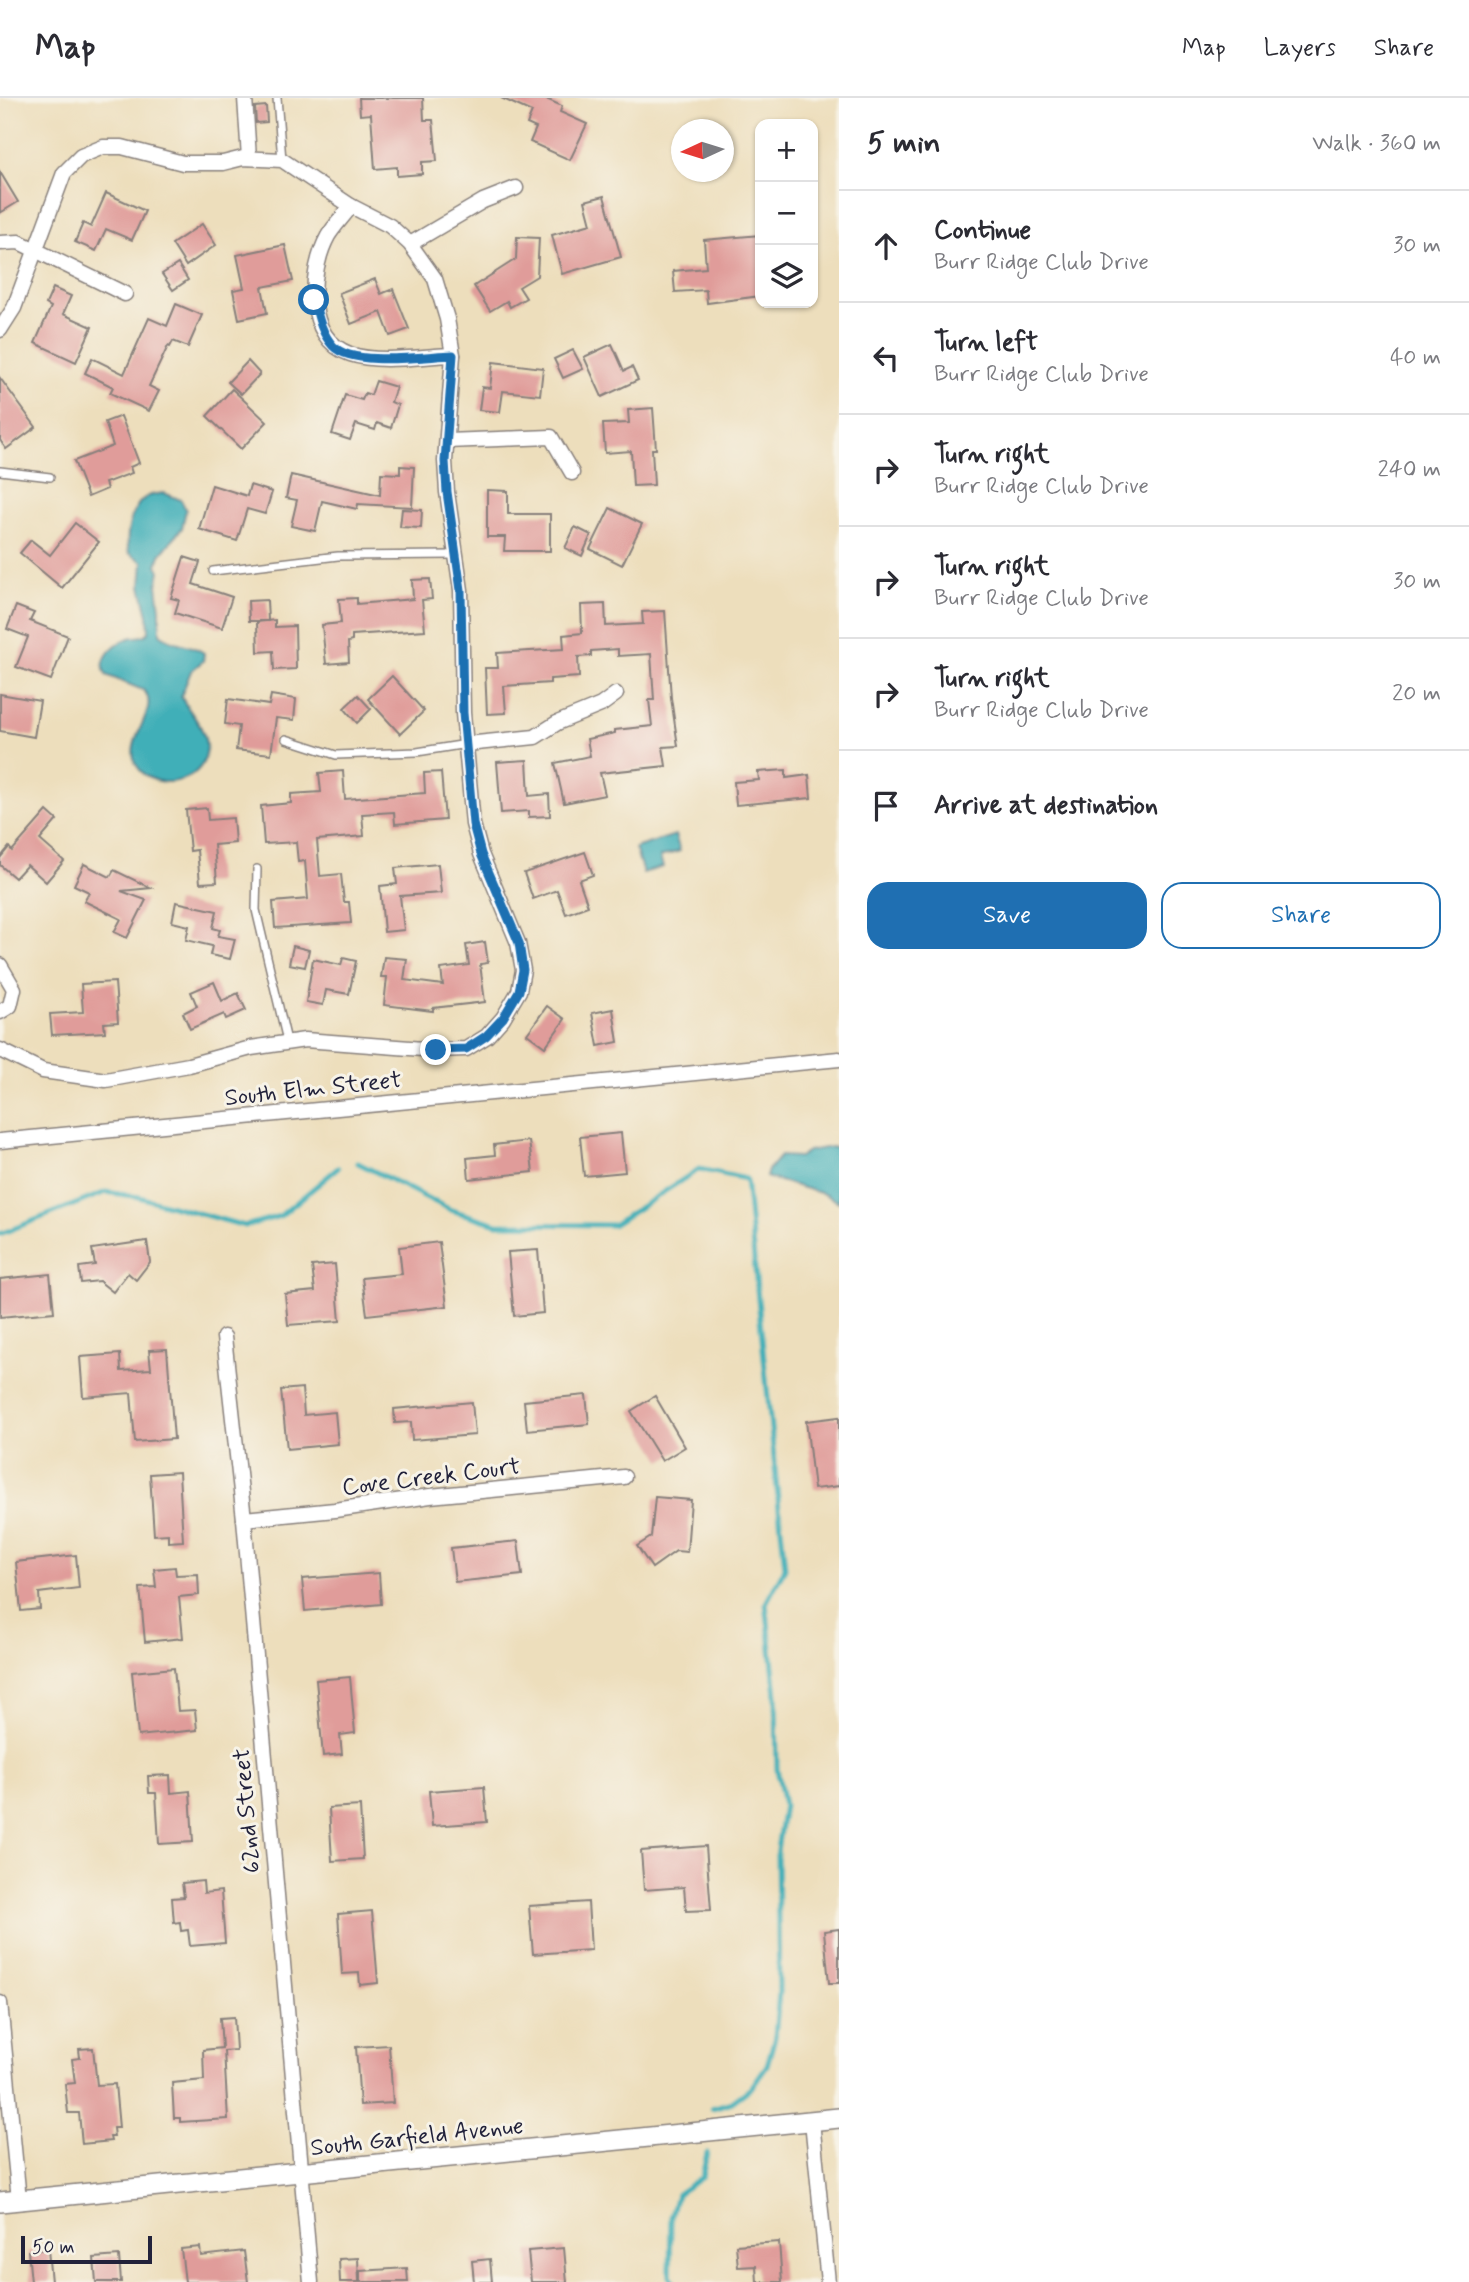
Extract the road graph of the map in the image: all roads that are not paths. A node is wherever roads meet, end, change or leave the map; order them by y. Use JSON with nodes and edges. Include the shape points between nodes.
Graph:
{"nodes":[{"id":1,"x":245,"y":98,"type":"edge"},
{"id":2,"x":277,"y":98,"type":"edge"},
{"id":3,"x":249,"y":158,"type":"junction"},
{"id":4,"x":282,"y":160,"type":"junction"},
{"id":5,"x":516,"y":188,"type":"dead end"},
{"id":6,"x":351,"y":206,"type":"junction"},
{"id":7,"x":0,"y":243,"type":"edge"},
{"id":8,"x":410,"y":244,"type":"junction"},
{"id":9,"x":36,"y":251,"type":"junction"},
{"id":10,"x":125,"y":294,"type":"dead end"},
{"id":11,"x":0,"y":330,"type":"edge"},
{"id":12,"x":453,"y":355,"type":"junction"},
{"id":13,"x":447,"y":441,"type":"junction"},
{"id":14,"x":0,"y":471,"type":"edge"},
{"id":15,"x":572,"y":473,"type":"dead end"},
{"id":16,"x":50,"y":477,"type":"dead end"},
{"id":17,"x":455,"y":555,"type":"junction"},
{"id":18,"x":214,"y":571,"type":"dead end"},
{"id":19,"x":617,"y":694,"type":"dead end"},
{"id":20,"x":286,"y":739,"type":"dead end"},
{"id":21,"x":467,"y":744,"type":"junction"},
{"id":22,"x":257,"y":869,"type":"dead end"},
{"id":23,"x":0,"y":965,"type":"edge"},
{"id":24,"x":0,"y":1013,"type":"edge"},
{"id":25,"x":287,"y":1041,"type":"junction"},
{"id":26,"x":0,"y":1050,"type":"edge"},
{"id":27,"x":839,"y":1059,"type":"edge"},
{"id":28,"x":0,"y":1141,"type":"edge"},
{"id":29,"x":225,"y":1337,"type":"dead end"},
{"id":30,"x":624,"y":1477,"type":"dead end"},
{"id":31,"x":244,"y":1520,"type":"junction"},
{"id":32,"x":0,"y":2003,"type":"edge"},
{"id":33,"x":839,"y":2118,"type":"edge"},
{"id":34,"x":812,"y":2121,"type":"junction"},
{"id":35,"x":300,"y":2172,"type":"junction"},
{"id":36,"x":9,"y":2201,"type":"edge"},
{"id":37,"x":311,"y":2282,"type":"edge"},
{"id":38,"x":828,"y":2282,"type":"edge"}],
"edges":[{"from":1,"to":3,"type":"street"},
{"from":2,"to":4,"type":"lane"},
{"from":3,"to":4,"type":"street"},
{"from":3,"to":9,"type":"street","via":[[183,163],[122,147],[103,147],[81,156],[64,173]]},
{"from":4,"to":6,"type":"street"},
{"from":5,"to":8,"type":"street"},
{"from":6,"to":8,"type":"street","via":[[390,226]]},
{"from":6,"to":12,"type":"street","via":[[328,236],[316,270],[314,300],[328,339],[334,347],[372,359]]},
{"from":7,"to":9,"type":"street","via":[[19,242]]},
{"from":8,"to":12,"type":"street","via":[[435,279]]},
{"from":9,"to":10,"type":"street"},
{"from":9,"to":11,"type":"street","via":[[14,308]]},
{"from":12,"to":13,"type":"street"},
{"from":13,"to":15,"type":"street","via":[[551,437]]},
{"from":13,"to":17,"type":"street","via":[[447,492]]},
{"from":14,"to":16,"type":"lane"},
{"from":17,"to":18,"type":"lane","via":[[338,556]]},
{"from":17,"to":21,"type":"street","via":[[461,590]]},
{"from":19,"to":21,"type":"street","via":[[535,737]]},
{"from":20,"to":21,"type":"lane","via":[[336,755],[417,752]]},
{"from":21,"to":25,"type":"street","via":[[478,844],[522,957],[519,991],[503,1018],[466,1049]]},
{"from":22,"to":25,"type":"lane","via":[[256,910]]},
{"from":23,"to":24,"type":"street","via":[[14,989],[10,1006]]},
{"from":25,"to":26,"type":"street","via":[[106,1080],[43,1071]]},
{"from":27,"to":28,"type":"street","name":"South Elm Street"},
{"from":29,"to":31,"type":"street","name":"62nd Street"},
{"from":30,"to":31,"type":"street","name":"Cove Creek Court"},
{"from":31,"to":35,"type":"street","name":"62nd Street"},
{"from":32,"to":36,"type":"street"},
{"from":33,"to":34,"type":"street","name":"South Garfield Avenue"},
{"from":34,"to":35,"type":"street","name":"South Garfield Avenue"},
{"from":34,"to":38,"type":"street"},
{"from":35,"to":36,"type":"street","name":"South Garfield Avenue"},
{"from":35,"to":37,"type":"street","name":"62nd Street"}]}
